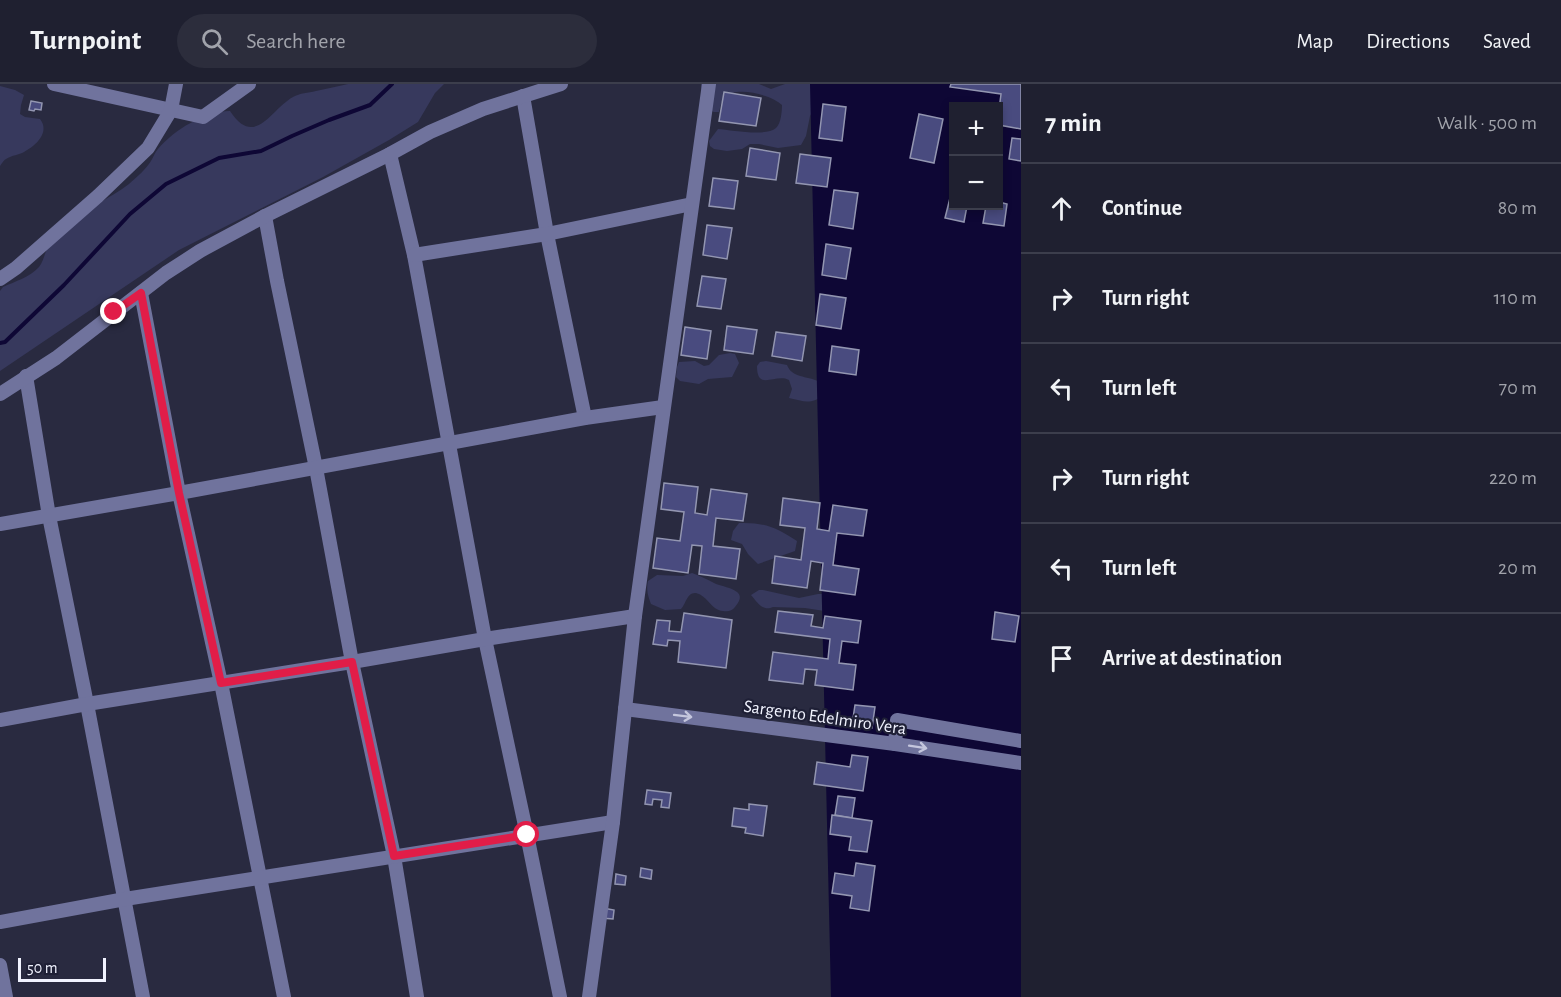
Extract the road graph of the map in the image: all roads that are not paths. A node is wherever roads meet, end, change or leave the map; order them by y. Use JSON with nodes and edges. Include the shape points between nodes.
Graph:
{"nodes":[{"id":1,"x":54,"y":84,"type":"edge"},
{"id":2,"x":176,"y":84,"type":"edge"},
{"id":3,"x":249,"y":84,"type":"edge"},
{"id":4,"x":561,"y":84,"type":"edge"},
{"id":5,"x":709,"y":84,"type":"edge"},
{"id":6,"x":523,"y":96,"type":"junction"},
{"id":7,"x":171,"y":110,"type":"junction"},
{"id":8,"x":390,"y":154,"type":"junction"},
{"id":9,"x":692,"y":204,"type":"junction"},
{"id":10,"x":265,"y":216,"type":"junction"},
{"id":11,"x":547,"y":234,"type":"junction"},
{"id":12,"x":414,"y":255,"type":"junction"},
{"id":13,"x":0,"y":279,"type":"edge"},
{"id":14,"x":141,"y":293,"type":"junction"},
{"id":15,"x":26,"y":376,"type":"junction"},
{"id":16,"x":0,"y":394,"type":"edge"},
{"id":17,"x":663,"y":406,"type":"junction"},
{"id":18,"x":585,"y":418,"type":"junction"},
{"id":19,"x":449,"y":442,"type":"junction"},
{"id":20,"x":316,"y":468,"type":"junction"},
{"id":21,"x":179,"y":493,"type":"junction"},
{"id":22,"x":49,"y":516,"type":"junction"},
{"id":23,"x":0,"y":524,"type":"edge"},
{"id":24,"x":635,"y":616,"type":"junction"},
{"id":25,"x":484,"y":639,"type":"junction"},
{"id":26,"x":352,"y":662,"type":"junction"},
{"id":27,"x":221,"y":683,"type":"junction"},
{"id":28,"x":87,"y":704,"type":"junction"},
{"id":29,"x":625,"y":709,"type":"junction"},
{"id":30,"x":0,"y":720,"type":"edge"},
{"id":31,"x":1021,"y":741,"type":"edge"},
{"id":32,"x":895,"y":744,"type":"junction"},
{"id":33,"x":1021,"y":763,"type":"edge"},
{"id":34,"x":613,"y":822,"type":"junction"},
{"id":35,"x":527,"y":835,"type":"junction"},
{"id":36,"x":394,"y":856,"type":"junction"},
{"id":37,"x":260,"y":878,"type":"junction"},
{"id":38,"x":125,"y":899,"type":"junction"},
{"id":39,"x":0,"y":921,"type":"edge"},
{"id":40,"x":0,"y":965,"type":"edge"},
{"id":41,"x":6,"y":997,"type":"edge"},
{"id":42,"x":143,"y":997,"type":"edge"},
{"id":43,"x":284,"y":997,"type":"edge"},
{"id":44,"x":417,"y":997,"type":"edge"},
{"id":45,"x":560,"y":997,"type":"edge"},
{"id":46,"x":589,"y":997,"type":"edge"}],
"edges":[{"from":1,"to":7,"type":"street"},
{"from":2,"to":7,"type":"street"},
{"from":3,"to":7,"type":"street","via":[[203,117]]},
{"from":4,"to":6,"type":"street"},
{"from":5,"to":9,"type":"street"},
{"from":6,"to":8,"type":"street","via":[[430,132]]},
{"from":6,"to":11,"type":"street"},
{"from":7,"to":13,"type":"street","via":[[148,148]]},
{"from":8,"to":10,"type":"street"},
{"from":8,"to":12,"type":"street"},
{"from":9,"to":11,"type":"street"},
{"from":9,"to":17,"type":"street"},
{"from":10,"to":14,"type":"street","via":[[200,250]]},
{"from":10,"to":20,"type":"street"},
{"from":11,"to":12,"type":"street"},
{"from":11,"to":18,"type":"street"},
{"from":12,"to":19,"type":"street"},
{"from":14,"to":15,"type":"street"},
{"from":14,"to":21,"type":"street"},
{"from":15,"to":16,"type":"street"},
{"from":15,"to":22,"type":"street"},
{"from":17,"to":18,"type":"street"},
{"from":17,"to":24,"type":"street"},
{"from":18,"to":19,"type":"street"},
{"from":19,"to":20,"type":"street"},
{"from":19,"to":25,"type":"street"},
{"from":20,"to":21,"type":"street"},
{"from":20,"to":26,"type":"street"},
{"from":21,"to":22,"type":"street"},
{"from":21,"to":27,"type":"street"},
{"from":22,"to":23,"type":"street"},
{"from":22,"to":28,"type":"street"},
{"from":24,"to":25,"type":"street"},
{"from":24,"to":29,"type":"street"},
{"from":25,"to":26,"type":"street"},
{"from":25,"to":35,"type":"street"},
{"from":26,"to":27,"type":"street"},
{"from":26,"to":36,"type":"street"},
{"from":27,"to":28,"type":"street"},
{"from":27,"to":37,"type":"street"},
{"from":28,"to":30,"type":"street"},
{"from":28,"to":38,"type":"street"},
{"from":29,"to":32,"type":"street","name":"Sargento Edelmiro Vera","one_way":true},
{"from":29,"to":34,"type":"street"},
{"from":31,"to":32,"type":"street","name":"Sargento Edelmiro Vera","via":[[897,720]]},
{"from":32,"to":33,"type":"street","name":"Sargento Edelmiro Vera","one_way":true},
{"from":34,"to":35,"type":"street"},
{"from":34,"to":46,"type":"street"},
{"from":35,"to":36,"type":"street"},
{"from":35,"to":45,"type":"street"},
{"from":36,"to":37,"type":"street"},
{"from":36,"to":44,"type":"street"},
{"from":37,"to":38,"type":"street"},
{"from":37,"to":43,"type":"street"},
{"from":38,"to":39,"type":"street"},
{"from":38,"to":42,"type":"street"},
{"from":40,"to":41,"type":"street"}]}
